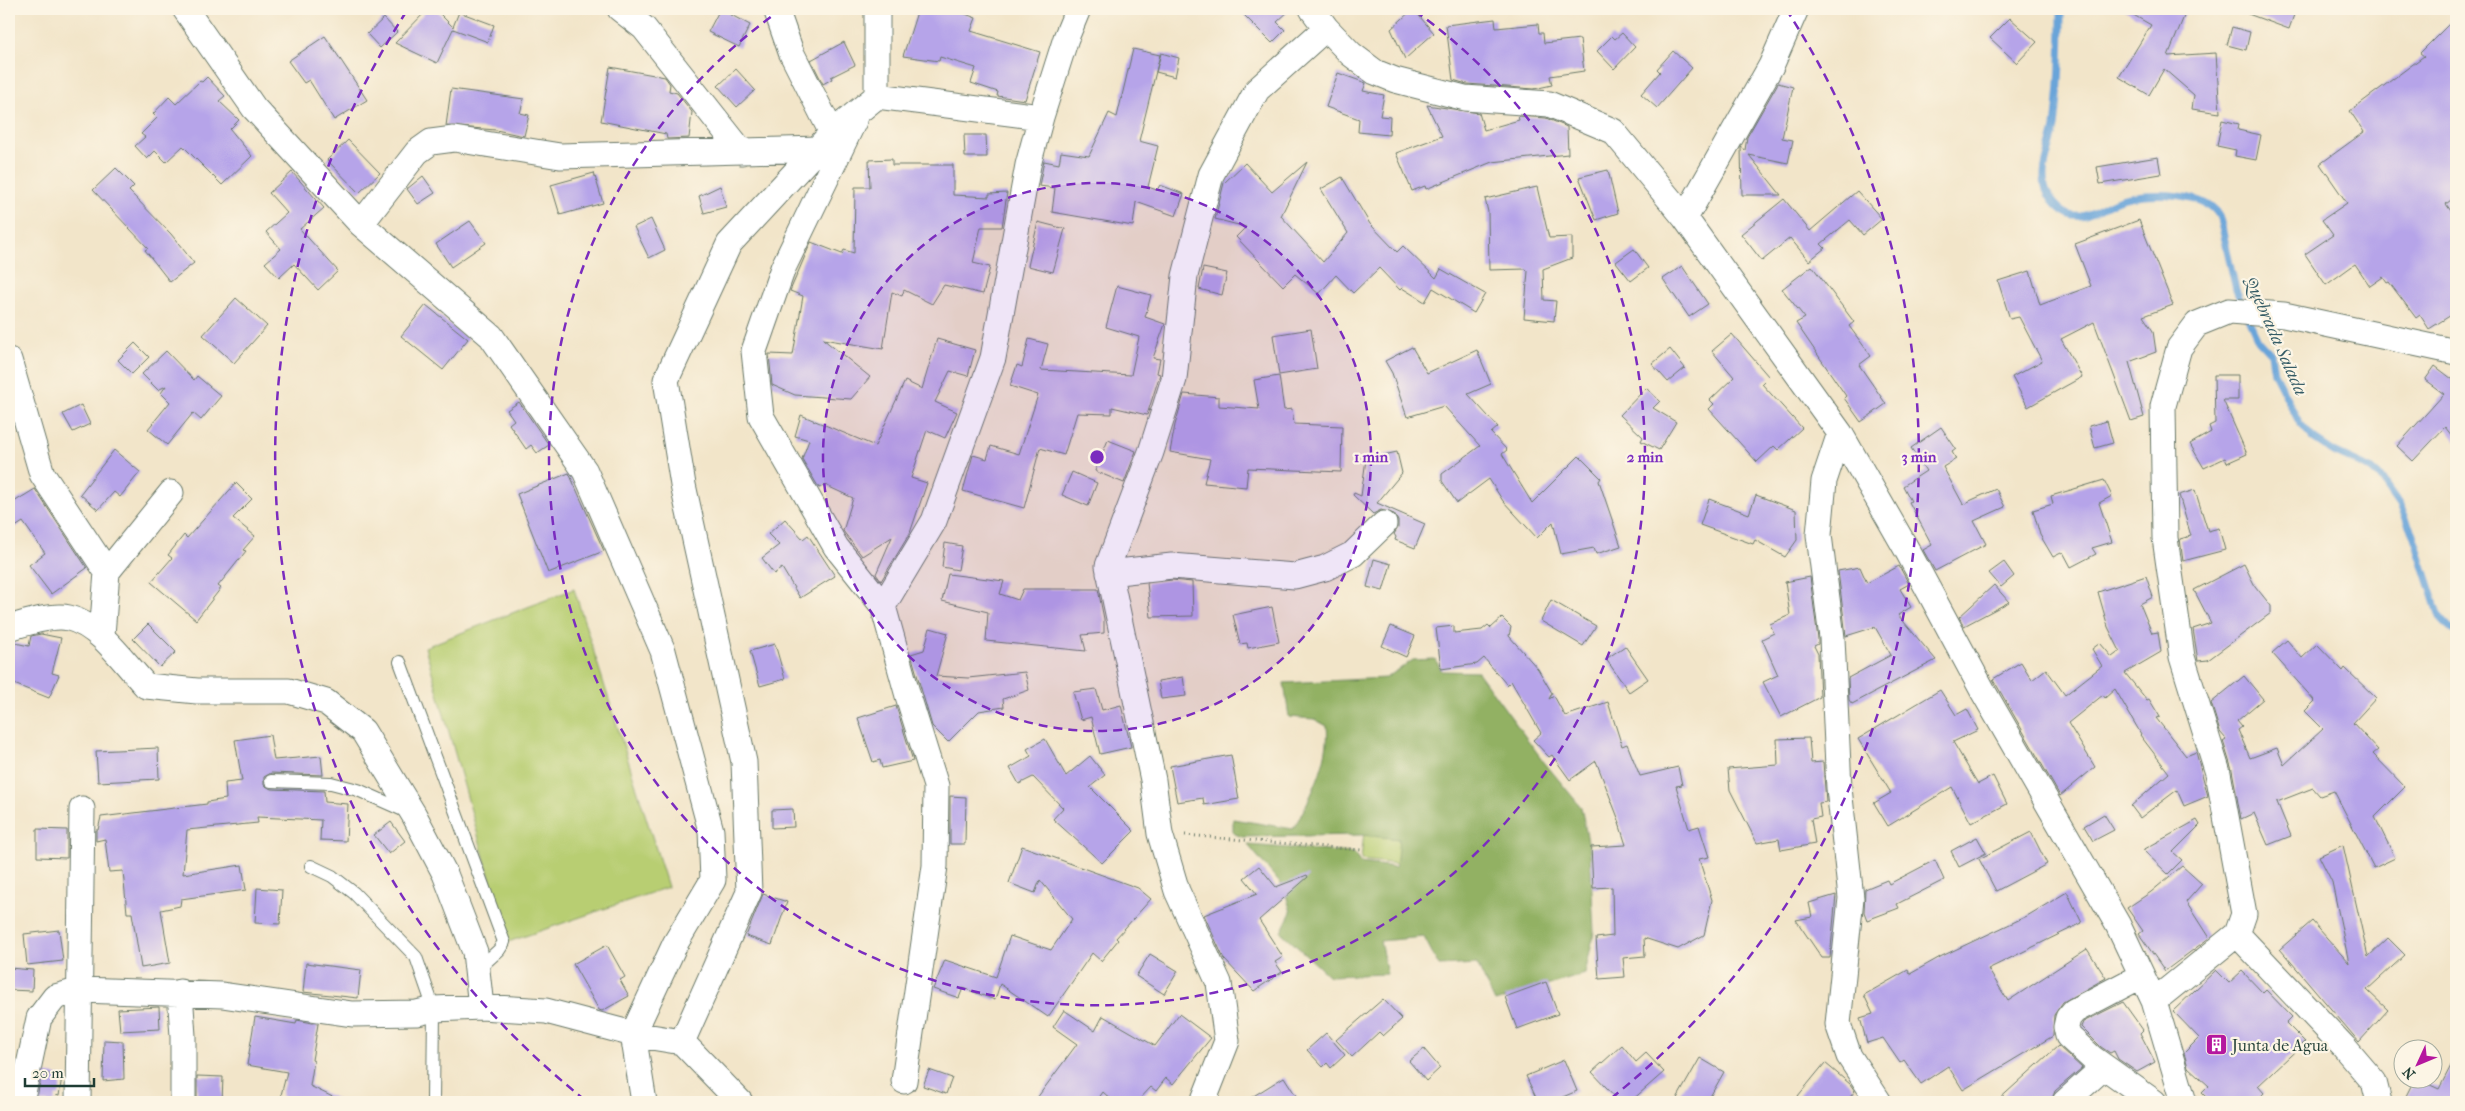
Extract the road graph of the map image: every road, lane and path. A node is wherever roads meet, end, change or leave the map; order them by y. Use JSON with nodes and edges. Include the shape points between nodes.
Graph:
{"nodes":[{"id":1,"x":185,"y":9,"type":"edge"},
{"id":2,"x":620,"y":9,"type":"edge"},
{"id":3,"x":776,"y":9,"type":"edge"},
{"id":4,"x":877,"y":9,"type":"edge"},
{"id":5,"x":1078,"y":9,"type":"edge"},
{"id":6,"x":1796,"y":9,"type":"edge"},
{"id":7,"x":1319,"y":19,"type":"edge"},
{"id":8,"x":868,"y":103,"type":"junction"},
{"id":9,"x":1040,"y":117,"type":"junction"},
{"id":10,"x":825,"y":141,"type":"junction"},
{"id":11,"x":742,"y":152,"type":"junction"},
{"id":12,"x":1685,"y":218,"type":"junction"},
{"id":13,"x":361,"y":224,"type":"junction"},
{"id":14,"x":2456,"y":352,"type":"edge"},
{"id":15,"x":9,"y":360,"type":"edge"},
{"id":16,"x":1840,"y":433,"type":"junction"},
{"id":17,"x":171,"y":493,"type":"dead end"},
{"id":18,"x":1384,"y":524,"type":"dead end"},
{"id":19,"x":107,"y":572,"type":"junction"},
{"id":20,"x":1109,"y":573,"type":"junction"},
{"id":21,"x":883,"y":606,"type":"junction"},
{"id":22,"x":9,"y":628,"type":"edge"},
{"id":23,"x":102,"y":635,"type":"junction"},
{"id":24,"x":400,"y":662,"type":"dead end"},
{"id":25,"x":271,"y":781,"type":"dead end"},
{"id":26,"x":82,"y":809,"type":"dead end"},
{"id":27,"x":414,"y":815,"type":"junction"},
{"id":28,"x":1160,"y":834,"type":"junction"},
{"id":29,"x":1361,"y":850,"type":"dead end"},
{"id":30,"x":311,"y":866,"type":"dead end"},
{"id":31,"x":2238,"y":934,"type":"junction"},
{"id":32,"x":476,"y":970,"type":"junction"},
{"id":33,"x":2141,"y":976,"type":"junction"},
{"id":34,"x":81,"y":990,"type":"junction"},
{"id":35,"x":180,"y":992,"type":"junction"},
{"id":36,"x":2154,"y":1001,"type":"junction"},
{"id":37,"x":480,"y":1007,"type":"junction"},
{"id":38,"x":434,"y":1009,"type":"junction"},
{"id":39,"x":633,"y":1034,"type":"junction"},
{"id":40,"x":682,"y":1042,"type":"junction"},
{"id":41,"x":2104,"y":1067,"type":"junction"},
{"id":42,"x":904,"y":1081,"type":"dead end"},
{"id":43,"x":21,"y":1102,"type":"edge"},
{"id":44,"x":78,"y":1102,"type":"edge"},
{"id":45,"x":183,"y":1102,"type":"edge"},
{"id":46,"x":433,"y":1102,"type":"edge"},
{"id":47,"x":644,"y":1102,"type":"edge"},
{"id":48,"x":740,"y":1102,"type":"edge"},
{"id":49,"x":1202,"y":1102,"type":"edge"},
{"id":50,"x":1879,"y":1102,"type":"edge"},
{"id":51,"x":2065,"y":1102,"type":"edge"},
{"id":52,"x":2154,"y":1102,"type":"edge"},
{"id":53,"x":2184,"y":1102,"type":"edge"},
{"id":54,"x":2379,"y":1102,"type":"edge"}],
"edges":[{"from":1,"to":13,"type":"street","via":[[254,108]]},
{"from":2,"to":11,"type":"street","via":[[644,28]]},
{"from":3,"to":10,"type":"street"},
{"from":4,"to":8,"type":"street"},
{"from":5,"to":9,"type":"street"},
{"from":6,"to":12,"type":"street","via":[[1772,66]]},
{"from":7,"to":12,"type":"street","via":[[1361,64],[1395,80],[1466,98],[1549,104],[1613,131]]},
{"from":7,"to":20,"type":"street","via":[[1257,90],[1211,176],[1185,276],[1174,379],[1151,452],[1108,566]]},
{"from":8,"to":9,"type":"street"},
{"from":8,"to":10,"type":"street"},
{"from":8,"to":21,"type":"street","via":[[783,268],[754,351],[761,416],[836,547]]},
{"from":9,"to":21,"type":"street","via":[[1028,165],[993,358],[934,521]]},
{"from":10,"to":11,"type":"street"},
{"from":10,"to":40,"type":"street","via":[[729,244],[666,380],[683,485],[744,762],[750,892]]},
{"from":11,"to":13,"type":"street","via":[[560,156],[454,139],[431,142],[417,152]]},
{"from":12,"to":16,"type":"street"},
{"from":13,"to":39,"type":"street","via":[[491,336],[585,471],[663,651],[711,831],[713,880],[675,944]]},
{"from":14,"to":31,"type":"street","via":[[2284,315],[2229,311],[2198,324],[2179,348],[2162,406],[2165,538],[2182,656],[2218,773],[2244,914]]},
{"from":15,"to":19,"type":"street","via":[[42,474]]},
{"from":16,"to":33,"type":"street","via":[[1984,693],[2118,924]]},
{"from":16,"to":50,"type":"street","via":[[1824,481],[1819,535],[1832,638],[1839,788],[1851,898],[1838,1024],[1849,1056]]},
{"from":17,"to":19,"type":"street"},
{"from":18,"to":20,"type":"street","via":[[1353,554],[1325,568],[1295,576],[1172,566]]},
{"from":19,"to":23,"type":"street"},
{"from":20,"to":28,"type":"street","via":[[1152,780]]},
{"from":21,"to":42,"type":"street","via":[[936,786],[935,866]]},
{"from":22,"to":23,"type":"street","via":[[35,620],[69,618]]},
{"from":23,"to":27,"type":"street","via":[[146,686],[197,691],[290,690],[326,702],[363,731]]},
{"from":24,"to":32,"type":"lane","via":[[504,942]]},
{"from":25,"to":27,"type":"lane","via":[[331,783],[358,790]]},
{"from":26,"to":34,"type":"street"},
{"from":27,"to":32,"type":"street","via":[[445,874],[475,952]]},
{"from":28,"to":29,"type":"path"},
{"from":28,"to":49,"type":"street","via":[[1177,891],[1219,983],[1227,1041]]},
{"from":30,"to":38,"type":"lane","via":[[332,876],[354,893],[416,958]]},
{"from":31,"to":36,"type":"street"},
{"from":31,"to":54,"type":"street","via":[[2374,1082]]},
{"from":32,"to":37,"type":"street"},
{"from":33,"to":36,"type":"street"},
{"from":33,"to":41,"type":"street","via":[[2074,1011],[2068,1018],[2068,1036]]},
{"from":34,"to":35,"type":"street"},
{"from":34,"to":43,"type":"street","via":[[55,996],[39,1018]]},
{"from":34,"to":44,"type":"street"},
{"from":35,"to":38,"type":"street","via":[[280,1002],[352,1014],[417,1013]]},
{"from":35,"to":45,"type":"street"},
{"from":36,"to":53,"type":"street"},
{"from":37,"to":38,"type":"street"},
{"from":37,"to":39,"type":"street","via":[[546,1010]]},
{"from":38,"to":46,"type":"lane"},
{"from":39,"to":40,"type":"street"},
{"from":39,"to":47,"type":"street"},
{"from":40,"to":48,"type":"street"},
{"from":41,"to":51,"type":"street"},
{"from":41,"to":52,"type":"street"}]}
